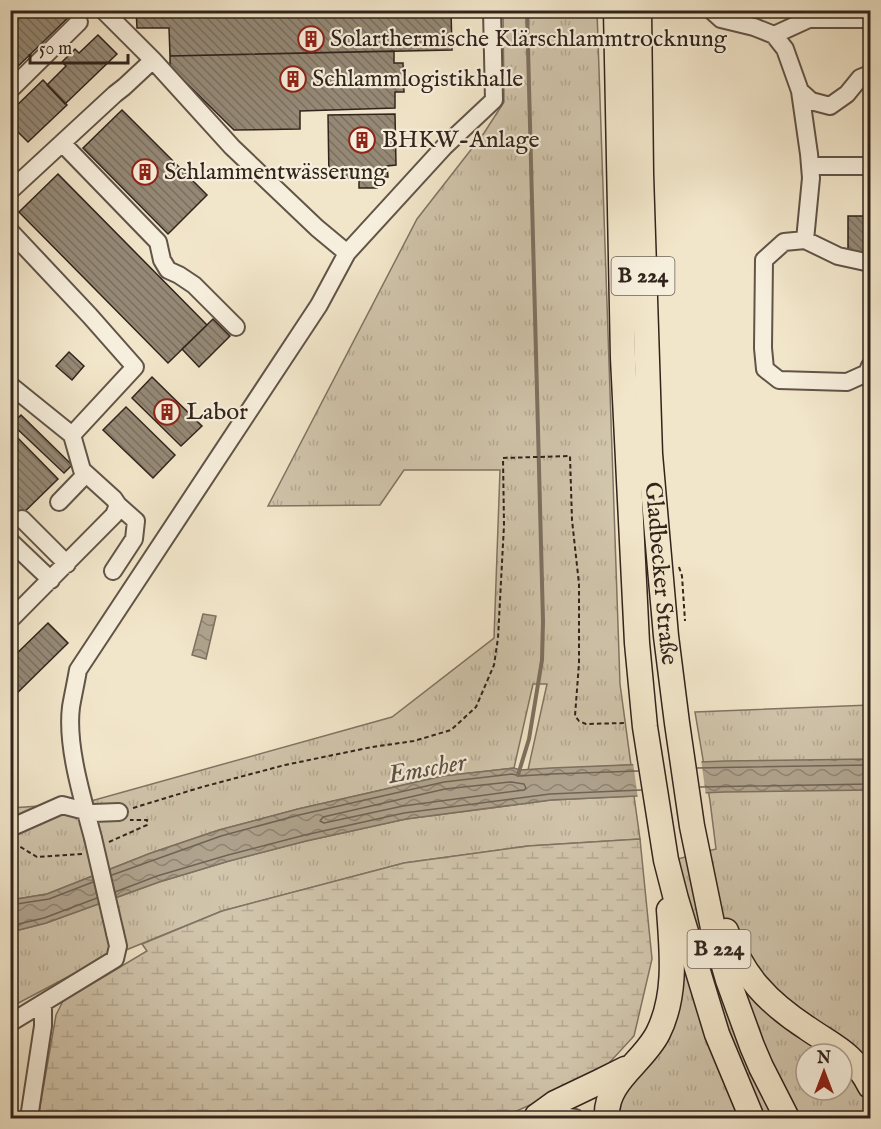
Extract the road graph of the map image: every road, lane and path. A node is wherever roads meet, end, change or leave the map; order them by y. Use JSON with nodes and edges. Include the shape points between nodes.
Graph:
{"nodes":[{"id":1,"x":103,"y":10,"type":"edge"},
{"id":2,"x":492,"y":10,"type":"edge"},
{"id":3,"x":616,"y":10,"type":"edge"},
{"id":4,"x":639,"y":10,"type":"edge"},
{"id":5,"x":711,"y":10,"type":"edge"},
{"id":6,"x":870,"y":19,"type":"edge"},
{"id":7,"x":79,"y":22,"type":"dead end"},
{"id":8,"x":774,"y":35,"type":"junction"},
{"id":9,"x":153,"y":60,"type":"junction"},
{"id":10,"x":870,"y":74,"type":"edge"},
{"id":11,"x":10,"y":90,"type":"edge"},
{"id":12,"x":800,"y":91,"type":"junction"},
{"id":13,"x":62,"y":143,"type":"junction"},
{"id":14,"x":811,"y":166,"type":"junction"},
{"id":15,"x":870,"y":166,"type":"edge"},
{"id":16,"x":10,"y":191,"type":"edge"},
{"id":17,"x":10,"y":231,"type":"edge"},
{"id":18,"x":805,"y":240,"type":"junction"},
{"id":19,"x":347,"y":253,"type":"junction"},
{"id":20,"x":870,"y":263,"type":"edge"},
{"id":21,"x":236,"y":327,"type":"dead end"},
{"id":22,"x":870,"y":366,"type":"edge"},
{"id":23,"x":10,"y":385,"type":"edge"},
{"id":24,"x":72,"y":435,"type":"junction"},
{"id":25,"x":86,"y":474,"type":"junction"},
{"id":26,"x":58,"y":502,"type":"dead end"},
{"id":27,"x":118,"y":505,"type":"junction"},
{"id":28,"x":22,"y":519,"type":"dead end"},
{"id":29,"x":10,"y":541,"type":"edge"},
{"id":30,"x":677,"y":560,"type":"dead end"},
{"id":31,"x":67,"y":564,"type":"junction"},
{"id":32,"x":112,"y":571,"type":"dead end"},
{"id":33,"x":51,"y":580,"type":"junction"},
{"id":34,"x":10,"y":620,"type":"edge"},
{"id":35,"x":685,"y":625,"type":"dead end"},
{"id":36,"x":637,"y":725,"type":"junction"},
{"id":37,"x":86,"y":811,"type":"junction"},
{"id":38,"x":119,"y":812,"type":"junction"},
{"id":39,"x":691,"y":821,"type":"junction"},
{"id":40,"x":147,"y":825,"type":"dead end"},
{"id":41,"x":10,"y":828,"type":"edge"},
{"id":42,"x":10,"y":841,"type":"edge"},
{"id":43,"x":37,"y":857,"type":"dead end"},
{"id":44,"x":666,"y":860,"type":"junction"},
{"id":45,"x":42,"y":1004,"type":"junction"},
{"id":46,"x":10,"y":1023,"type":"edge"},
{"id":47,"x":633,"y":1065,"type":"junction"},
{"id":48,"x":870,"y":1086,"type":"edge"},
{"id":49,"x":531,"y":1114,"type":"edge"},
{"id":50,"x":28,"y":1119,"type":"edge"},
{"id":51,"x":506,"y":1119,"type":"edge"},
{"id":52,"x":575,"y":1119,"type":"edge"},
{"id":53,"x":607,"y":1119,"type":"edge"},
{"id":54,"x":752,"y":1119,"type":"edge"},
{"id":55,"x":787,"y":1119,"type":"edge"}],
"edges":[{"from":1,"to":9,"type":"street"},
{"from":2,"to":19,"type":"street","via":[[494,100],[444,147]]},
{"from":3,"to":36,"type":"highway","name":"Gladbecker Straße","number":"B 224","via":[[623,358],[636,620]]},
{"from":4,"to":39,"type":"highway","name":"Gladbecker Straße","number":"B 224","via":[[640,174],[650,454],[663,612]]},
{"from":5,"to":8,"type":"street","via":[[721,19]]},
{"from":6,"to":8,"type":"street","via":[[808,19]]},
{"from":7,"to":11,"type":"street"},
{"from":8,"to":12,"type":"street","via":[[785,49]]},
{"from":9,"to":13,"type":"street"},
{"from":9,"to":19,"type":"street","via":[[232,147]]},
{"from":10,"to":12,"type":"street","via":[[860,78],[830,106],[811,101]]},
{"from":12,"to":14,"type":"street"},
{"from":13,"to":16,"type":"street"},
{"from":13,"to":21,"type":"street","via":[[158,242],[168,270],[194,285]]},
{"from":14,"to":15,"type":"street"},
{"from":14,"to":18,"type":"street"},
{"from":17,"to":24,"type":"street","via":[[135,367]]},
{"from":18,"to":20,"type":"street","via":[[838,256]]},
{"from":18,"to":22,"type":"street","via":[[784,242],[764,260],[765,369],[779,380],[847,382],[867,373]]},
{"from":19,"to":37,"type":"street","via":[[319,305],[78,670],[70,733]]},
{"from":23,"to":24,"type":"street"},
{"from":24,"to":25,"type":"street"},
{"from":25,"to":26,"type":"street"},
{"from":25,"to":27,"type":"street"},
{"from":27,"to":31,"type":"street","via":[[114,515]]},
{"from":27,"to":32,"type":"street","via":[[136,521],[134,539]]},
{"from":28,"to":31,"type":"street"},
{"from":29,"to":33,"type":"street"},
{"from":30,"to":35,"type":"path","via":[[682,576]]},
{"from":31,"to":33,"type":"street"},
{"from":33,"to":34,"type":"street"},
{"from":36,"to":38,"type":"path","via":[[586,724],[575,716],[579,584],[570,456],[503,458],[498,638],[494,665],[476,707],[451,730],[414,741],[285,765]]},
{"from":36,"to":44,"type":"highway","name":"Gladbecker Straße","number":"B 224"},
{"from":37,"to":38,"type":"street"},
{"from":37,"to":41,"type":"street","via":[[62,805]]},
{"from":37,"to":45,"type":"street","bridge":true,"via":[[118,946],[115,959]]},
{"from":38,"to":40,"type":"path","via":[[123,820],[147,820]]},
{"from":39,"to":48,"type":"highway","via":[[733,950],[748,975],[781,1010],[847,1054]]},
{"from":39,"to":55,"type":"highway","name":"Gladbecker Straße","number":"B 224","via":[[728,980],[761,1067]]},
{"from":42,"to":43,"type":"path"},
{"from":44,"to":47,"type":"highway","via":[[670,992],[658,1033]]},
{"from":44,"to":54,"type":"highway","name":"Gladbecker Straße","number":"B 224","via":[[717,1034]]},
{"from":45,"to":46,"type":"street"},
{"from":45,"to":50,"type":"street","via":[[43,1026]]},
{"from":47,"to":49,"type":"highway"},
{"from":47,"to":53,"type":"highway","via":[[613,1089]]},
{"from":49,"to":51,"type":"path"},
{"from":49,"to":52,"type":"street"}]}
